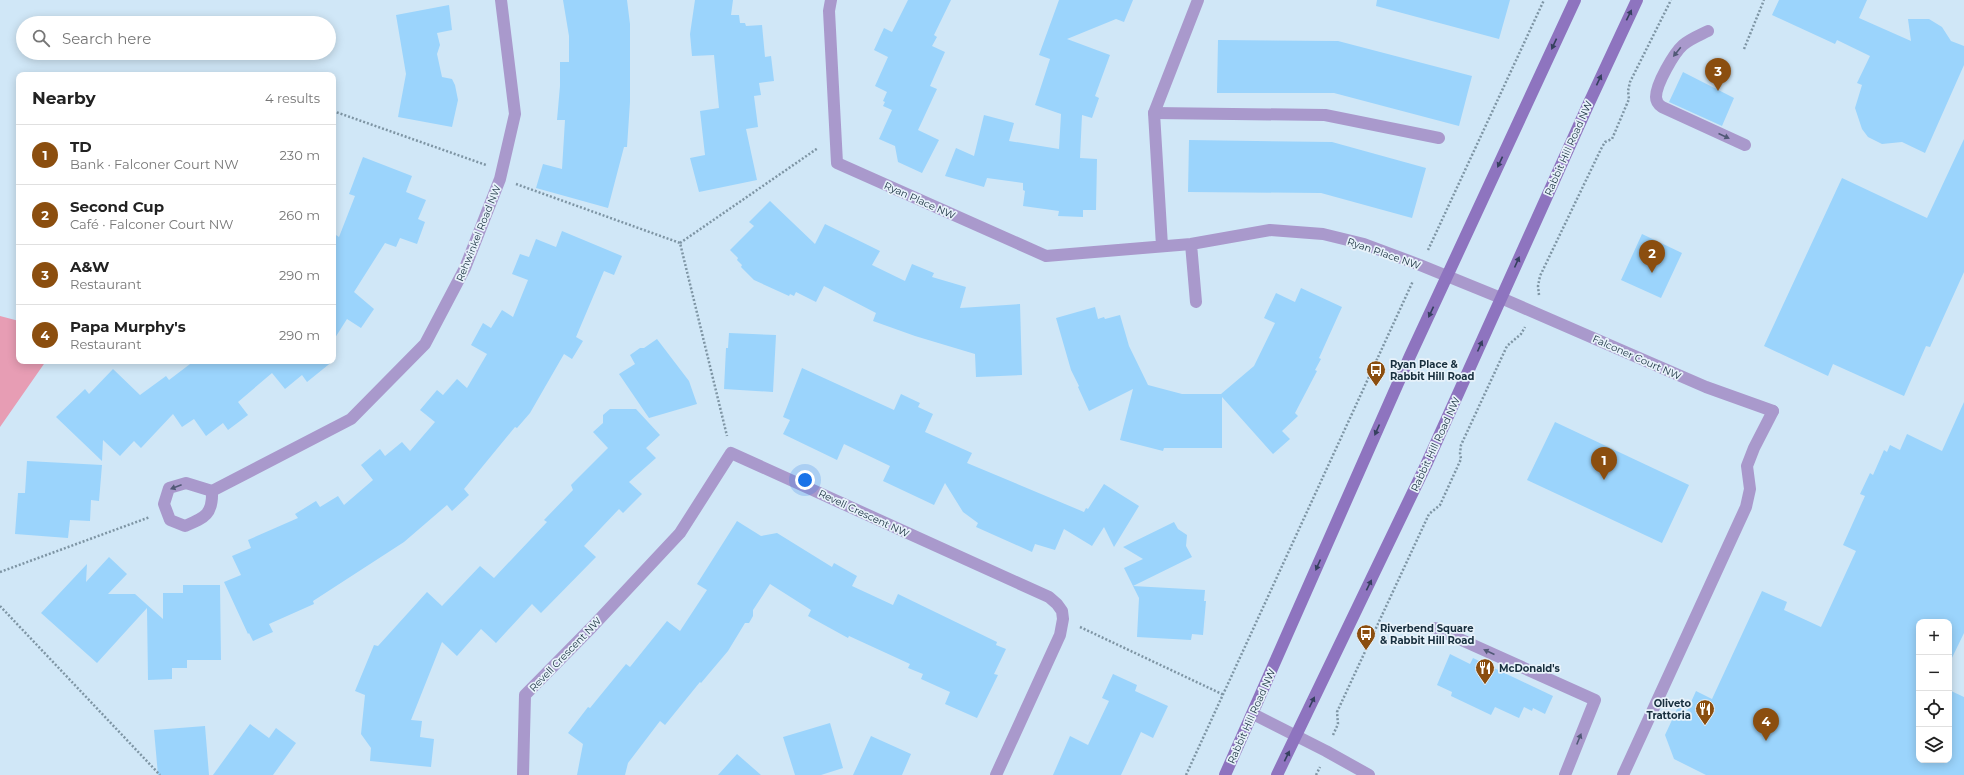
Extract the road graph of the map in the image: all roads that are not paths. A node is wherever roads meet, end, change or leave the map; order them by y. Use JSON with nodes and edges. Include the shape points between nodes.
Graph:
{"nodes":[{"id":1,"x":501,"y":0,"type":"edge"},
{"id":2,"x":831,"y":0,"type":"edge"},
{"id":3,"x":1198,"y":0,"type":"edge"},
{"id":4,"x":1575,"y":0,"type":"edge"},
{"id":5,"x":1637,"y":0,"type":"edge"},
{"id":6,"x":1708,"y":31,"type":"dead end"},
{"id":7,"x":1154,"y":113,"type":"junction"},
{"id":8,"x":1439,"y":138,"type":"dead end"},
{"id":9,"x":1744,"y":145,"type":"dead end"},
{"id":10,"x":1191,"y":244,"type":"junction"},
{"id":11,"x":1162,"y":246,"type":"junction"},
{"id":12,"x":1448,"y":277,"type":"junction"},
{"id":13,"x":1501,"y":298,"type":"junction"},
{"id":14,"x":1196,"y":302,"type":"dead end"},
{"id":15,"x":212,"y":491,"type":"junction"},
{"id":16,"x":1435,"y":628,"type":"dead end"},
{"id":17,"x":1253,"y":714,"type":"junction"},
{"id":18,"x":1296,"y":737,"type":"junction"},
{"id":19,"x":523,"y":775,"type":"edge"},
{"id":20,"x":996,"y":775,"type":"edge"},
{"id":21,"x":1225,"y":775,"type":"edge"},
{"id":22,"x":1277,"y":775,"type":"edge"},
{"id":23,"x":1369,"y":775,"type":"edge"},
{"id":24,"x":1565,"y":775,"type":"edge"},
{"id":25,"x":1623,"y":775,"type":"edge"}],
"edges":[{"from":1,"to":15,"type":"street","name":"Rehwinkel Road NW","via":[[515,114],[501,174],[465,268],[425,344],[351,419]]},
{"from":2,"to":11,"type":"street","name":"Ryan Place NW","via":[[829,11],[837,162],[1046,256]]},
{"from":3,"to":7,"type":"street"},
{"from":4,"to":12,"type":"main road","name":"Rabbit Hill Road NW","one_way":true},
{"from":13,"to":5,"type":"main road","name":"Rabbit Hill Road NW","one_way":true},
{"from":6,"to":9,"type":"street","one_way":true,"via":[[1684,44],[1674,54],[1658,87],[1658,104]]},
{"from":7,"to":8,"type":"street","via":[[1325,115]]},
{"from":7,"to":11,"type":"street"},
{"from":10,"to":11,"type":"street","name":"Ryan Place NW"},
{"from":10,"to":12,"type":"street","name":"Ryan Place NW","via":[[1270,230],[1323,234],[1364,244]]},
{"from":10,"to":14,"type":"street"},
{"from":12,"to":13,"type":"street","name":"Ryan Place NW"},
{"from":12,"to":17,"type":"main road","name":"Rabbit Hill Road NW","one_way":true,"via":[[1410,356]]},
{"from":18,"to":13,"type":"main road","name":"Rabbit Hill Road NW","one_way":true,"via":[[1426,465]]},
{"from":13,"to":25,"type":"street","name":"Falconer Court NW","via":[[1706,387],[1774,410],[1747,466],[1750,489],[1746,507]]},
{"from":15,"to":15,"type":"street","one_way":true,"via":[[186,483],[169,488],[164,504],[170,520],[184,526],[203,518],[213,504]]},
{"from":24,"to":16,"type":"street","one_way":true,"via":[[1595,700]]},
{"from":17,"to":18,"type":"street"},
{"from":17,"to":21,"type":"main road","name":"Rabbit Hill Road NW"},
{"from":22,"to":18,"type":"main road","name":"Rabbit Hill Road NW","one_way":true},
{"from":18,"to":23,"type":"street"},
{"from":19,"to":20,"type":"street","name":"Revell Crescent NW","via":[[525,695],[680,533],[731,452],[1049,598],[1057,604],[1062,611],[1063,619],[1057,645]]}]}
